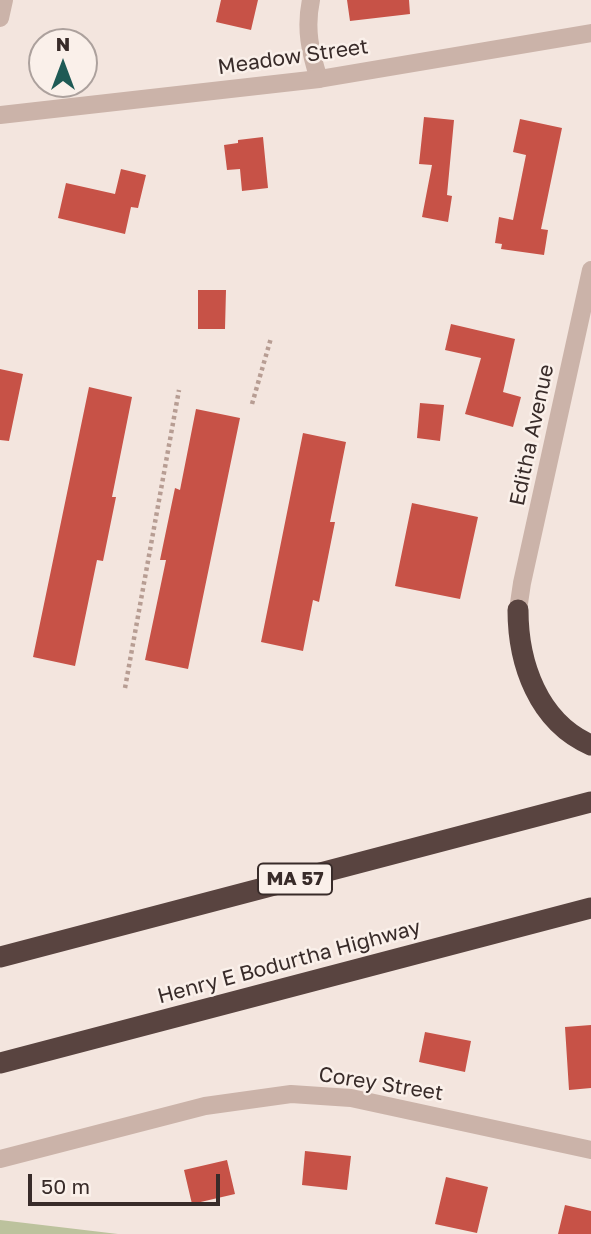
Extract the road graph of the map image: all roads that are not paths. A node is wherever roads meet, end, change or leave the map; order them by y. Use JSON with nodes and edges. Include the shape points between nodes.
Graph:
{"nodes":[{"id":1,"x":4,"y":0,"type":"edge"},
{"id":2,"x":310,"y":0,"type":"edge"},
{"id":3,"x":0,"y":18,"type":"edge"},
{"id":4,"x":591,"y":33,"type":"edge"},
{"id":5,"x":318,"y":79,"type":"junction"},
{"id":6,"x":0,"y":115,"type":"edge"},
{"id":7,"x":591,"y":270,"type":"edge"},
{"id":8,"x":519,"y":610,"type":"joint"},
{"id":9,"x":591,"y":745,"type":"edge"},
{"id":10,"x":591,"y":802,"type":"edge"},
{"id":11,"x":591,"y":908,"type":"edge"},
{"id":12,"x":0,"y":957,"type":"edge"},
{"id":13,"x":0,"y":1063,"type":"edge"},
{"id":14,"x":591,"y":1150,"type":"edge"},
{"id":15,"x":0,"y":1159,"type":"edge"}],
"edges":[{"from":1,"to":3,"type":"street"},
{"from":2,"to":5,"type":"street","via":[[309,39]]},
{"from":4,"to":5,"type":"street","name":"Meadow Street"},
{"from":5,"to":6,"type":"street","name":"Meadow Street"},
{"from":7,"to":8,"type":"street","name":"Editha Avenue"},
{"from":8,"to":9,"type":"highway","via":[[522,657],[536,692],[559,723]]},
{"from":10,"to":12,"type":"highway","number":"MA 57"},
{"from":11,"to":13,"type":"highway","name":"Henry E Bodurtha Highway"},
{"from":14,"to":15,"type":"street","name":"Corey Street","via":[[361,1100],[291,1094],[205,1106]]}]}
